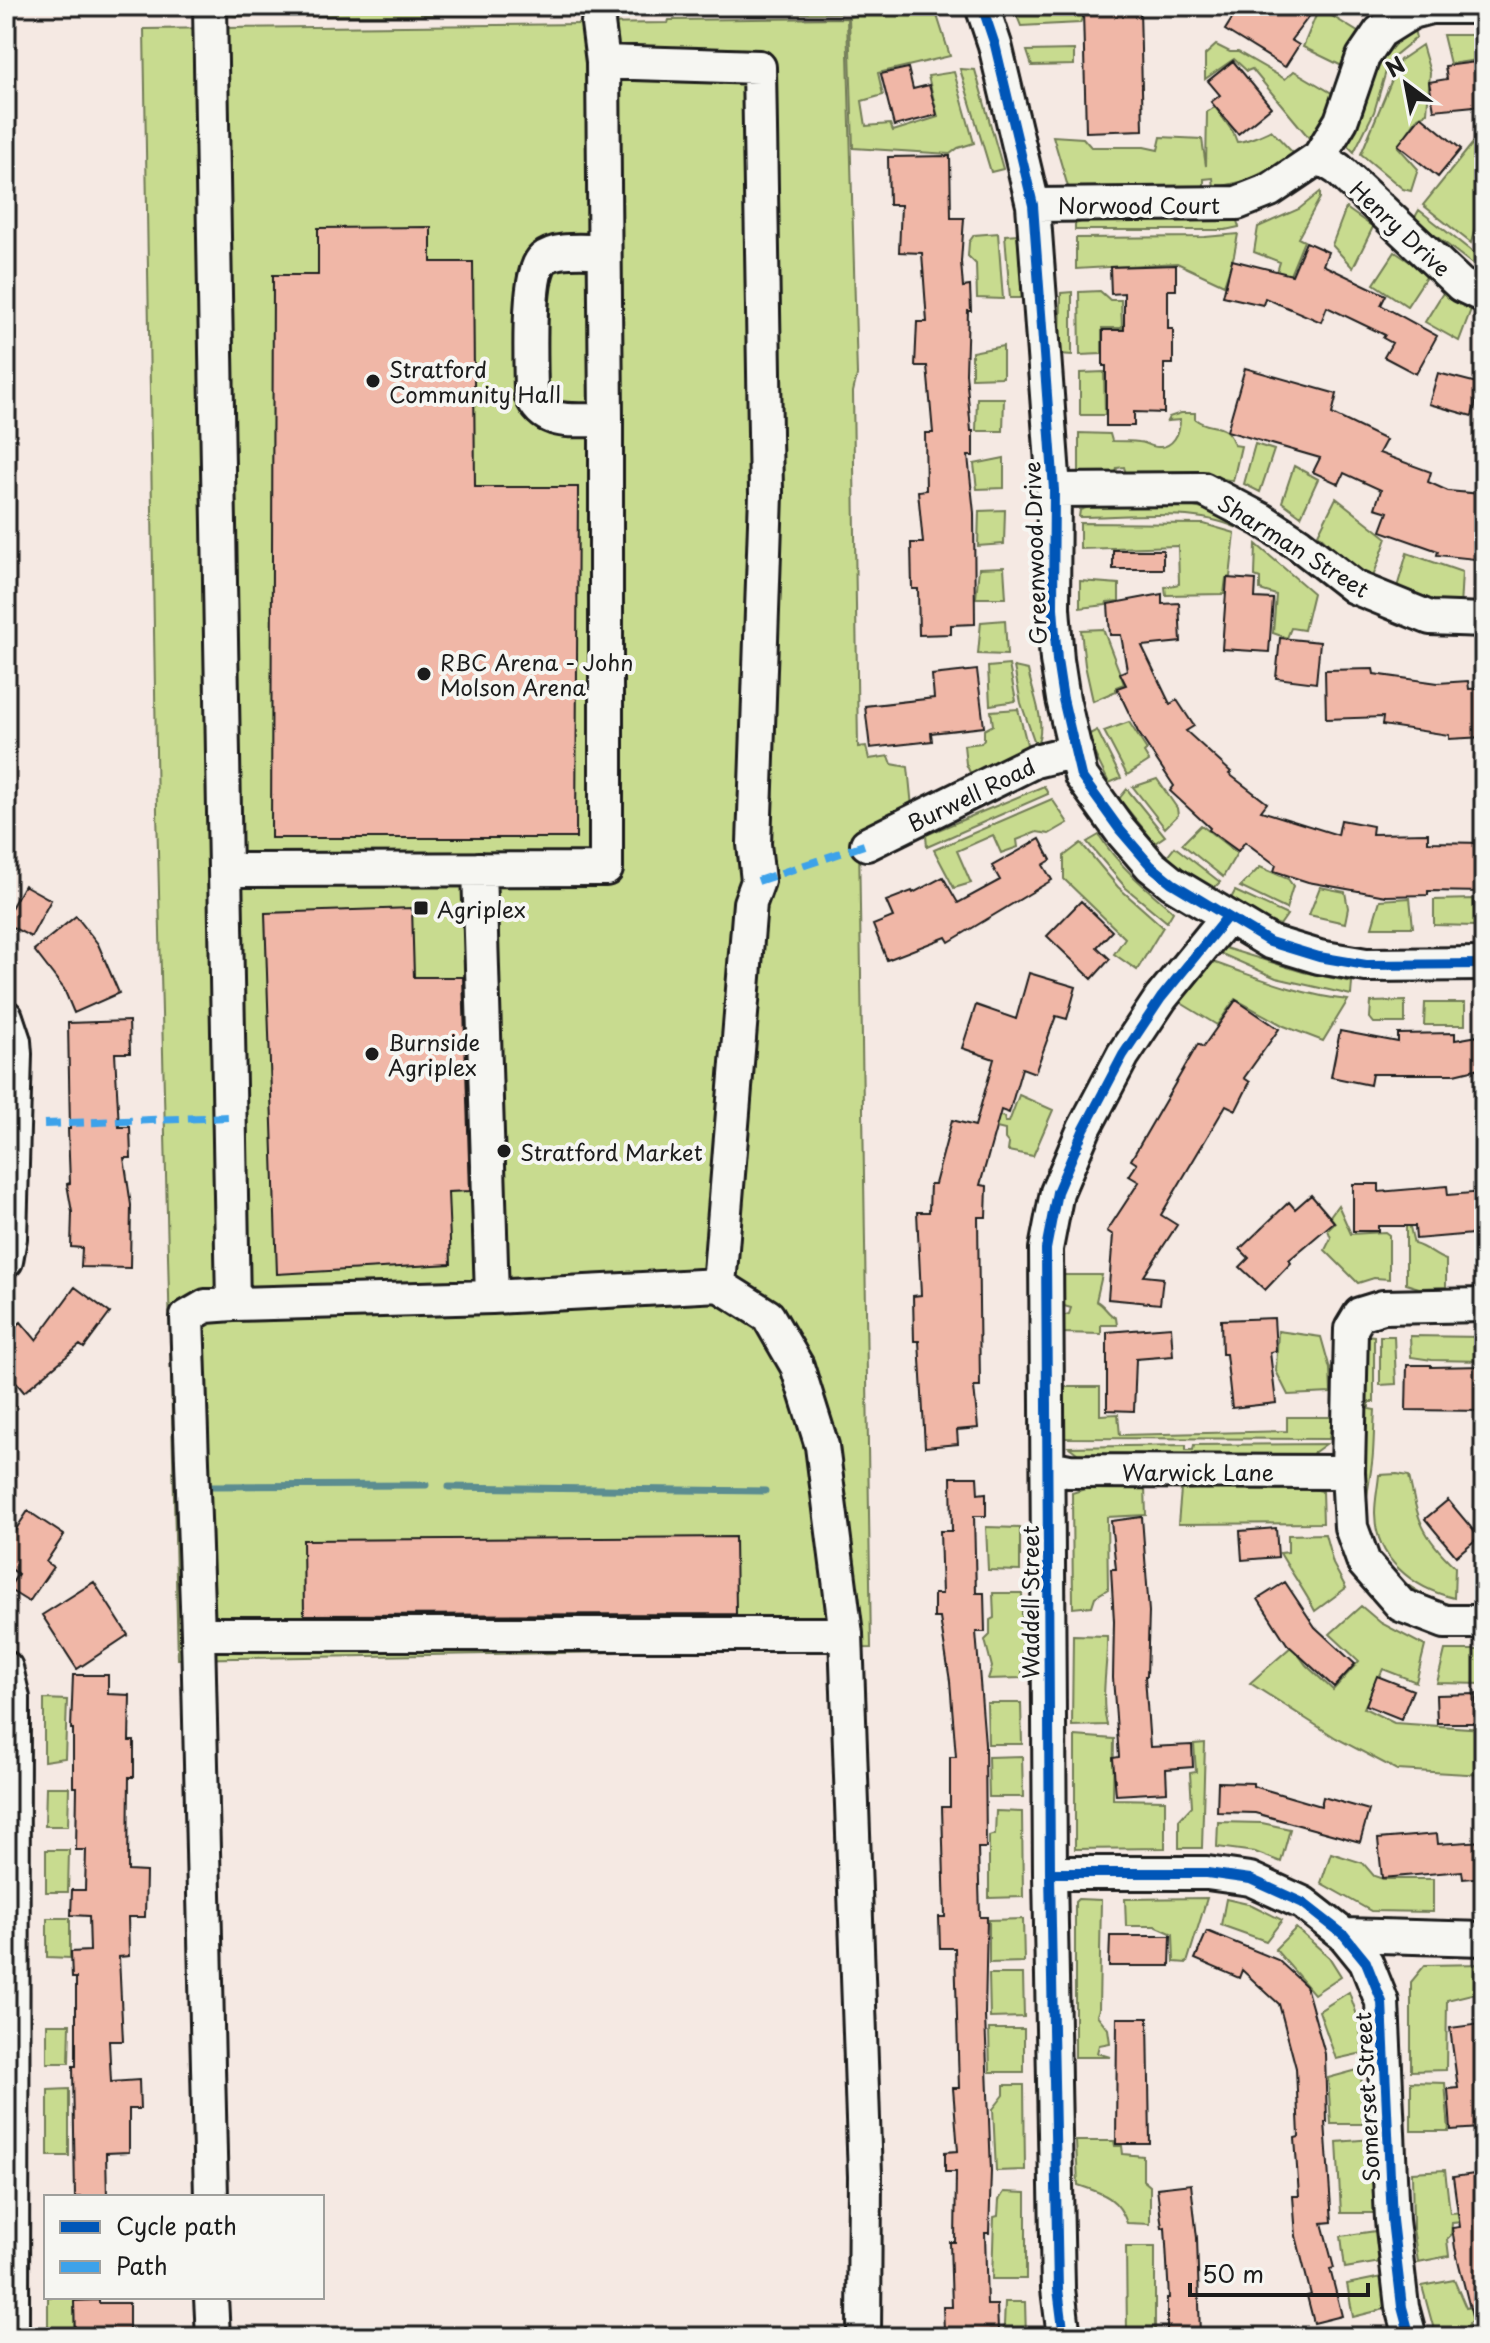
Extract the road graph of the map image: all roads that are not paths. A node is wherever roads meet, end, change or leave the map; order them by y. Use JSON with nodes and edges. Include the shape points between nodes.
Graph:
{"nodes":[{"id":1,"x":210,"y":6,"type":"edge"},
{"id":2,"x":600,"y":6,"type":"edge"},
{"id":3,"x":982,"y":6,"type":"edge"},
{"id":4,"x":1484,"y":7,"type":"edge"},
{"id":5,"x":603,"y":62,"type":"junction"},
{"id":6,"x":1319,"y":157,"type":"junction"},
{"id":7,"x":1033,"y":205,"type":"junction"},
{"id":8,"x":604,"y":251,"type":"junction"},
{"id":9,"x":1484,"y":296,"type":"edge"},
{"id":10,"x":606,"y":420,"type":"junction"},
{"id":11,"x":1054,"y":490,"type":"junction"},
{"id":12,"x":1484,"y":620,"type":"edge"},
{"id":13,"x":1076,"y":751,"type":"junction"},
{"id":14,"x":867,"y":844,"type":"dead end"},
{"id":15,"x":479,"y":869,"type":"junction"},
{"id":16,"x":225,"y":870,"type":"junction"},
{"id":17,"x":1227,"y":917,"type":"junction"},
{"id":18,"x":1484,"y":964,"type":"edge"},
{"id":19,"x":6,"y":1017,"type":"edge"},
{"id":20,"x":6,"y":1261,"type":"edge"},
{"id":21,"x":719,"y":1285,"type":"junction"},
{"id":22,"x":492,"y":1297,"type":"junction"},
{"id":23,"x":233,"y":1304,"type":"junction"},
{"id":24,"x":1484,"y":1305,"type":"edge"},
{"id":25,"x":1049,"y":1467,"type":"junction"},
{"id":26,"x":1348,"y":1472,"type":"junction"},
{"id":27,"x":1484,"y":1622,"type":"edge"},
{"id":28,"x":198,"y":1634,"type":"junction"},
{"id":29,"x":846,"y":1634,"type":"junction"},
{"id":30,"x":6,"y":1668,"type":"edge"},
{"id":31,"x":1050,"y":1873,"type":"junction"},
{"id":32,"x":1344,"y":1935,"type":"junction"},
{"id":33,"x":1484,"y":1939,"type":"edge"},
{"id":34,"x":10,"y":1965,"type":"edge"},
{"id":35,"x":211,"y":2195,"type":"edge"},
{"id":36,"x":9,"y":2282,"type":"edge"},
{"id":37,"x":211,"y":2299,"type":"edge"},
{"id":38,"x":12,"y":2337,"type":"edge"},
{"id":39,"x":213,"y":2337,"type":"edge"},
{"id":40,"x":864,"y":2337,"type":"edge"},
{"id":41,"x":1064,"y":2337,"type":"edge"},
{"id":42,"x":1410,"y":2337,"type":"edge"}],
"edges":[{"from":1,"to":16,"type":"street"},
{"from":2,"to":5,"type":"street"},
{"from":3,"to":7,"type":"street","name":"Greenwood Drive"},
{"from":4,"to":6,"type":"street","name":"Norwood Court","via":[[1431,7],[1380,32],[1363,57],[1341,121]]},
{"from":5,"to":8,"type":"street"},
{"from":5,"to":21,"type":"street","via":[[759,67],[766,494],[754,844],[758,881],[750,903]]},
{"from":6,"to":7,"type":"street","name":"Norwood Court","via":[[1270,190],[1237,203]]},
{"from":6,"to":9,"type":"street","name":"Henry Drive","via":[[1461,285]]},
{"from":7,"to":11,"type":"street","name":"Greenwood Drive"},
{"from":8,"to":10,"type":"street"},
{"from":8,"to":10,"type":"street","via":[[555,253],[541,260],[532,278],[531,394],[536,408],[549,419]]},
{"from":10,"to":15,"type":"street","via":[[606,869]]},
{"from":11,"to":12,"type":"street","name":"Sharman Street","via":[[1203,489],[1286,536],[1354,587],[1430,618]]},
{"from":11,"to":13,"type":"street","name":"Greenwood Drive","via":[[1057,660]]},
{"from":13,"to":14,"type":"street","name":"Burwell Road","via":[[1035,761]]},
{"from":13,"to":17,"type":"street","name":"Greenwood Drive","via":[[1081,776],[1151,866]]},
{"from":15,"to":16,"type":"street"},
{"from":15,"to":22,"type":"street"},
{"from":16,"to":23,"type":"street"},
{"from":17,"to":18,"type":"street","name":"Greenwood Drive","via":[[1270,942],[1329,959],[1366,965]]},
{"from":17,"to":25,"type":"street","name":"Waddell Street","via":[[1123,1055],[1057,1192],[1046,1249]]},
{"from":19,"to":20,"type":"street","via":[[15,1054]]},
{"from":21,"to":22,"type":"street"},
{"from":21,"to":29,"type":"street","via":[[768,1316],[797,1366],[822,1446]]},
{"from":22,"to":23,"type":"street"},
{"from":23,"to":28,"type":"street","via":[[206,1306],[187,1317]]},
{"from":24,"to":26,"type":"street","via":[[1383,1307],[1360,1314],[1351,1329]]},
{"from":25,"to":26,"type":"street","name":"Warwick Lane"},
{"from":25,"to":31,"type":"street","name":"Waddell Street"},
{"from":26,"to":27,"type":"street","via":[[1352,1535],[1364,1563],[1401,1605],[1445,1622]]},
{"from":28,"to":29,"type":"street"},
{"from":28,"to":35,"type":"street"},
{"from":29,"to":40,"type":"street","via":[[865,2176]]},
{"from":30,"to":34,"type":"street","via":[[13,1698]]},
{"from":31,"to":32,"type":"street","name":"Somerset Street","via":[[1207,1873],[1250,1879],[1303,1903]]},
{"from":31,"to":41,"type":"street","name":"Waddell Street","via":[[1058,2276]]},
{"from":32,"to":33,"type":"street"},
{"from":32,"to":42,"type":"street","name":"Somerset Street","via":[[1366,1962],[1382,2002],[1392,2220]]},
{"from":34,"to":36,"type":"street"},
{"from":36,"to":38,"type":"street"},
{"from":37,"to":39,"type":"street"}]}
